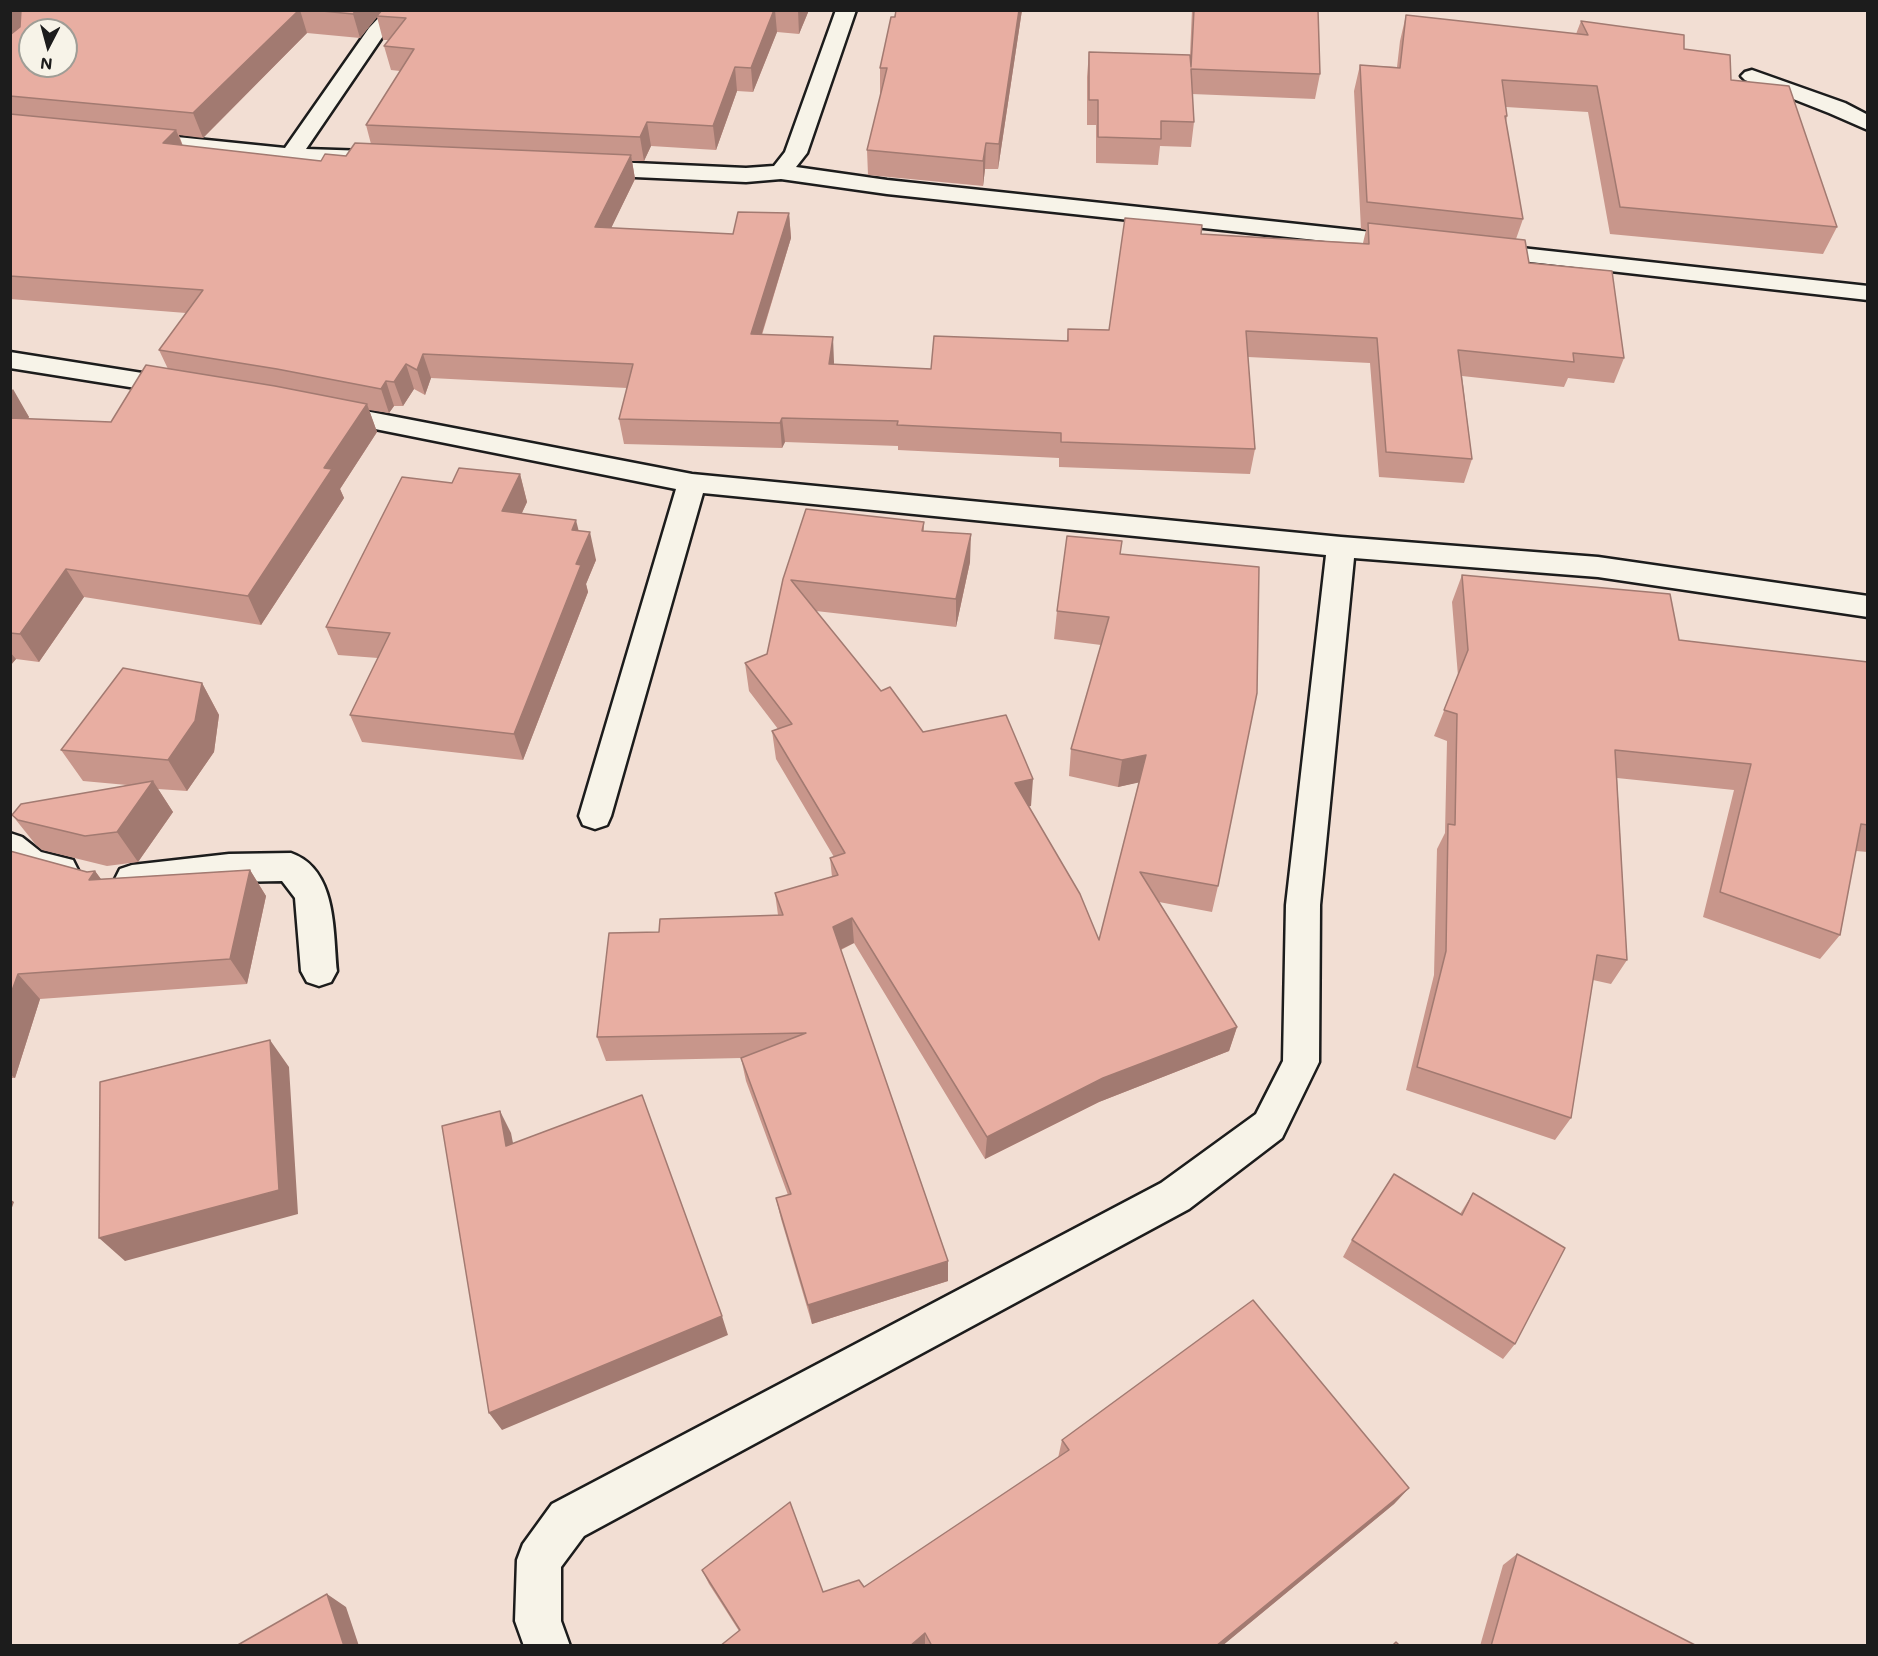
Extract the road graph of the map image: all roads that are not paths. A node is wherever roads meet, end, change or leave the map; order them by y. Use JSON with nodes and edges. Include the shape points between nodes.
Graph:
{"nodes":[{"id":1,"x":398,"y":10,"type":"edge"},
{"id":2,"x":846,"y":10,"type":"edge"},
{"id":3,"x":1752,"y":76,"type":"dead end"},
{"id":4,"x":1868,"y":124,"type":"edge"},
{"id":5,"x":119,"y":138,"type":"edge"},
{"id":6,"x":291,"y":155,"type":"junction"},
{"id":7,"x":387,"y":159,"type":"edge"},
{"id":8,"x":566,"y":167,"type":"edge"},
{"id":9,"x":781,"y":172,"type":"junction"},
{"id":10,"x":1433,"y":246,"type":"edge"},
{"id":11,"x":1468,"y":250,"type":"edge"},
{"id":12,"x":1868,"y":293,"type":"edge"},
{"id":13,"x":10,"y":360,"type":"edge"},
{"id":14,"x":206,"y":391,"type":"edge"},
{"id":15,"x":299,"y":406,"type":"edge"},
{"id":16,"x":692,"y":483,"type":"junction"},
{"id":17,"x":1341,"y":548,"type":"junction"},
{"id":18,"x":1868,"y":607,"type":"edge"},
{"id":19,"x":595,"y":816,"type":"dead end"},
{"id":20,"x":10,"y":846,"type":"edge"},
{"id":21,"x":319,"y":971,"type":"dead end"},
{"id":22,"x":547,"y":1646,"type":"edge"}],
"edges":[{"from":1,"to":6,"type":"street","via":[[376,32]]},
{"from":2,"to":9,"type":"street","via":[[796,153]]},
{"from":3,"to":4,"type":"street"},
{"from":5,"to":6,"type":"street"},
{"from":6,"to":7,"type":"street"},
{"from":8,"to":9,"type":"street","via":[[746,175]]},
{"from":9,"to":10,"type":"street"},
{"from":11,"to":12,"type":"street"},
{"from":13,"to":14,"type":"street"},
{"from":15,"to":16,"type":"street"},
{"from":16,"to":17,"type":"street"},
{"from":16,"to":19,"type":"street"},
{"from":17,"to":18,"type":"street","via":[[1598,567]]},
{"from":17,"to":22,"type":"street","via":[[1304,905],[1301,1062],[1269,1126],[1175,1196],[568,1520],[539,1560],[538,1621]]},
{"from":20,"to":21,"type":"street","via":[[31,863],[96,880],[229,868],[291,867],[312,894]]}]}
